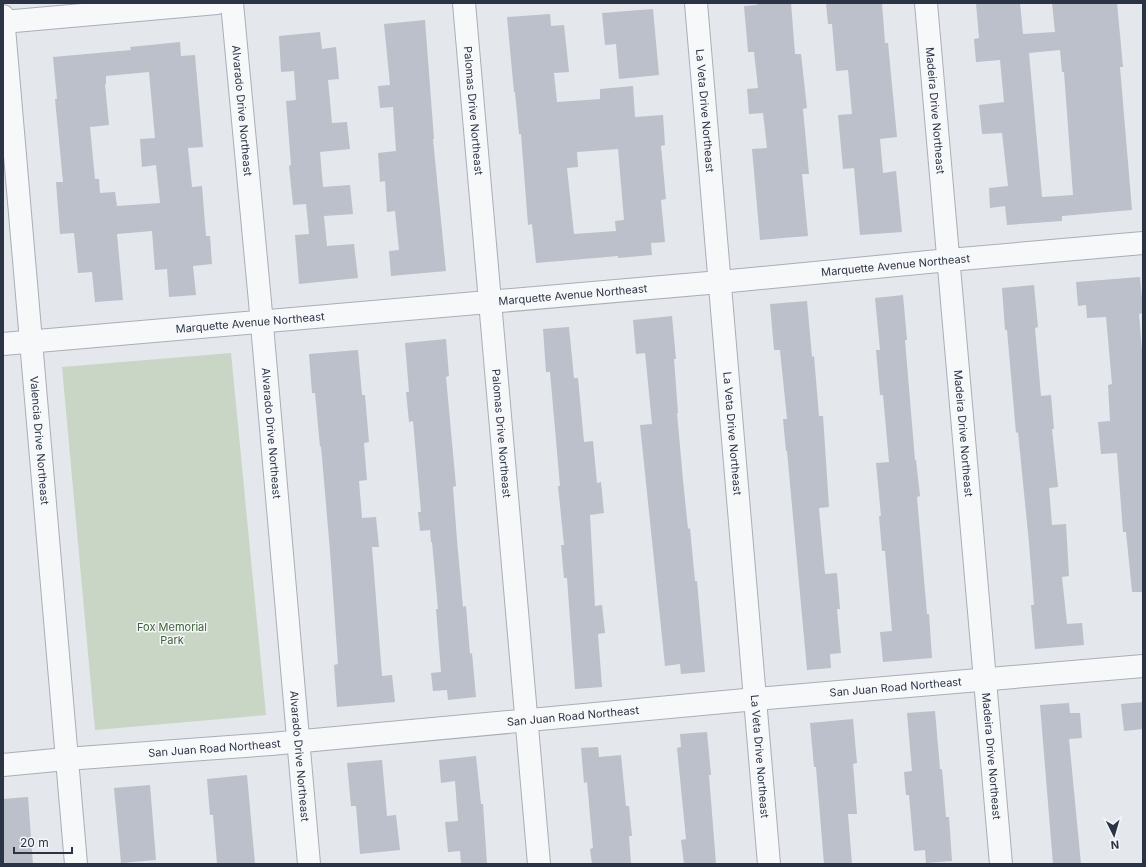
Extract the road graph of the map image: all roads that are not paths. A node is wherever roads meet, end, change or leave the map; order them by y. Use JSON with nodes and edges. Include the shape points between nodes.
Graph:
{"nodes":[{"id":1,"x":217,"y":3,"type":"edge"},
{"id":2,"x":232,"y":3,"type":"edge"},
{"id":3,"x":464,"y":3,"type":"edge"},
{"id":4,"x":696,"y":3,"type":"edge"},
{"id":5,"x":926,"y":3,"type":"edge"},
{"id":6,"x":3,"y":16,"type":"edge"},
{"id":7,"x":3,"y":22,"type":"edge"},
{"id":8,"x":1143,"y":243,"type":"edge"},
{"id":9,"x":949,"y":260,"type":"junction"},
{"id":10,"x":720,"y":282,"type":"junction"},
{"id":11,"x":490,"y":301,"type":"junction"},
{"id":12,"x":262,"y":322,"type":"junction"},
{"id":13,"x":32,"y":341,"type":"junction"},
{"id":14,"x":3,"y":344,"type":"edge"},
{"id":15,"x":1143,"y":666,"type":"edge"},
{"id":16,"x":984,"y":679,"type":"junction"},
{"id":17,"x":756,"y":699,"type":"junction"},
{"id":18,"x":527,"y":720,"type":"junction"},
{"id":19,"x":298,"y":741,"type":"junction"},
{"id":20,"x":66,"y":759,"type":"junction"},
{"id":21,"x":3,"y":765,"type":"edge"},
{"id":22,"x":76,"y":864,"type":"edge"},
{"id":23,"x":308,"y":864,"type":"edge"},
{"id":24,"x":539,"y":864,"type":"edge"},
{"id":25,"x":769,"y":864,"type":"edge"},
{"id":26,"x":1001,"y":864,"type":"edge"}],
"edges":[{"from":1,"to":7,"type":"street"},
{"from":2,"to":12,"type":"street","name":"Alvarado Drive Northeast"},
{"from":3,"to":11,"type":"street","name":"Palomas Drive Northeast"},
{"from":4,"to":10,"type":"street","name":"La Veta Drive Northeast"},
{"from":5,"to":9,"type":"street","name":"Madeira Drive Northeast"},
{"from":6,"to":7,"type":"street","name":"Valencia Drive Northeast"},
{"from":7,"to":13,"type":"street","name":"Valencia Drive Northeast"},
{"from":8,"to":9,"type":"street","name":"Marquette Avenue Northeast"},
{"from":9,"to":10,"type":"street","name":"Marquette Avenue Northeast"},
{"from":9,"to":16,"type":"street","name":"Madeira Drive Northeast"},
{"from":10,"to":11,"type":"street","name":"Marquette Avenue Northeast"},
{"from":10,"to":17,"type":"street","name":"La Veta Drive Northeast"},
{"from":11,"to":12,"type":"street","name":"Marquette Avenue Northeast"},
{"from":11,"to":18,"type":"street","name":"Palomas Drive Northeast"},
{"from":12,"to":13,"type":"street","name":"Marquette Avenue Northeast"},
{"from":12,"to":19,"type":"street","name":"Alvarado Drive Northeast"},
{"from":13,"to":14,"type":"street","name":"Marquette Avenue Northeast"},
{"from":13,"to":20,"type":"street","name":"Valencia Drive Northeast"},
{"from":15,"to":16,"type":"street","name":"San Juan Road Northeast"},
{"from":16,"to":17,"type":"street","name":"San Juan Road Northeast"},
{"from":16,"to":26,"type":"street","name":"Madeira Drive Northeast"},
{"from":17,"to":18,"type":"street","name":"San Juan Road Northeast"},
{"from":17,"to":25,"type":"street","name":"La Veta Drive Northeast"},
{"from":18,"to":19,"type":"street","name":"San Juan Road Northeast"},
{"from":18,"to":24,"type":"street","name":"Palomas Drive Northeast"},
{"from":19,"to":20,"type":"street","name":"San Juan Road Northeast"},
{"from":19,"to":23,"type":"street","name":"Alvarado Drive Northeast"},
{"from":20,"to":21,"type":"street","name":"San Juan Road Northeast"},
{"from":20,"to":22,"type":"street","name":"Valencia Drive Northeast"}]}
